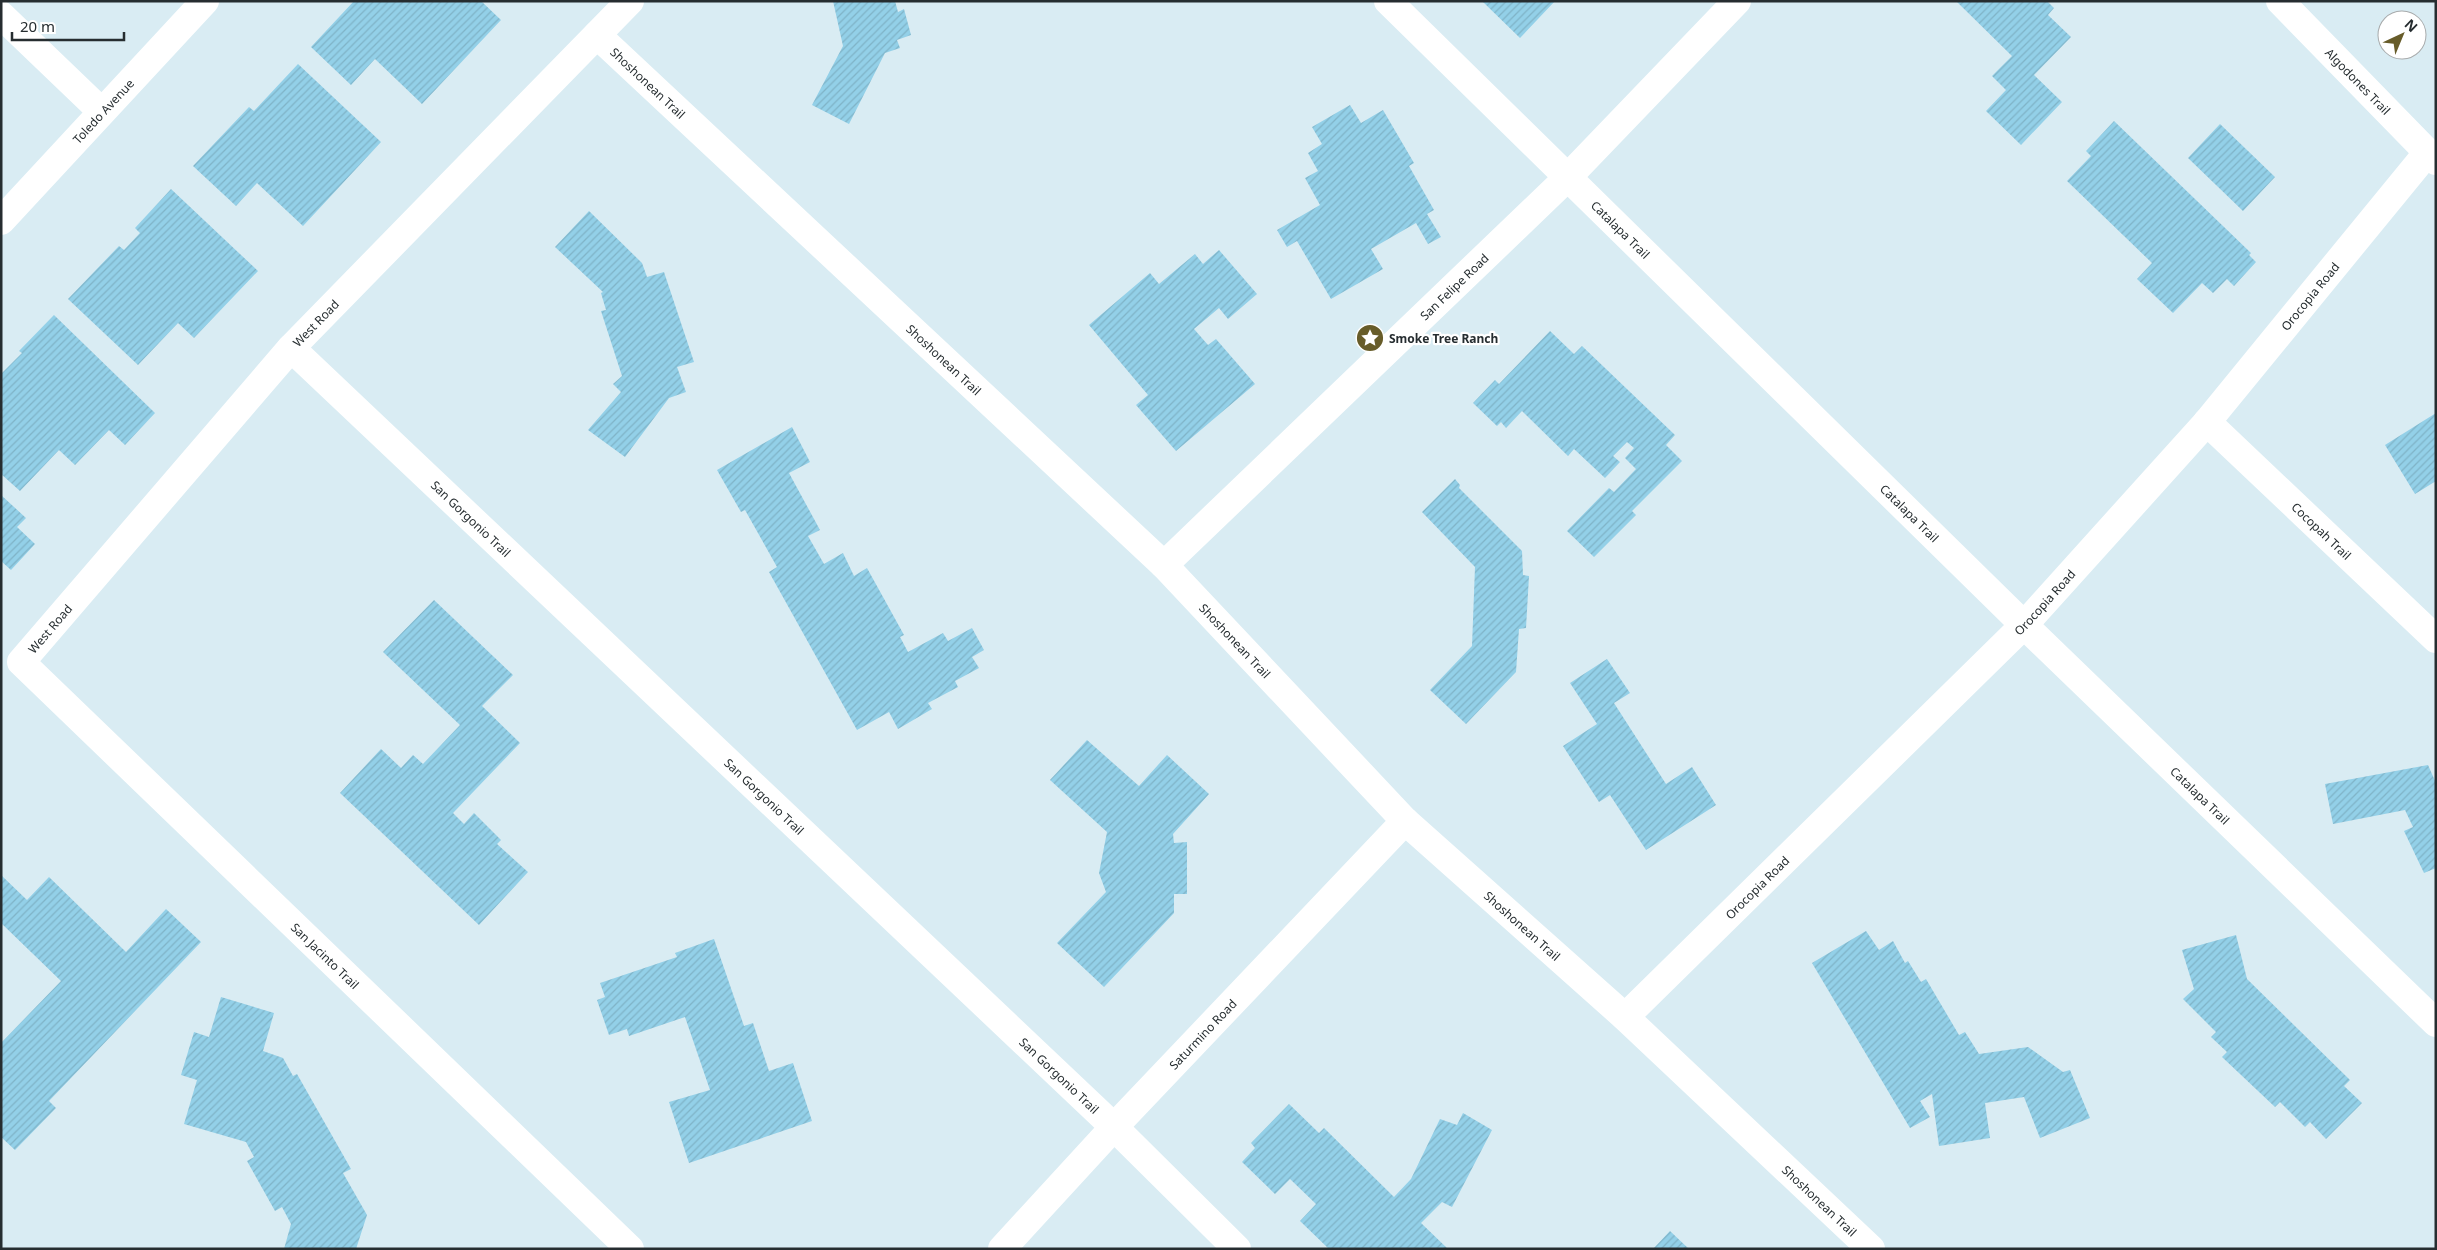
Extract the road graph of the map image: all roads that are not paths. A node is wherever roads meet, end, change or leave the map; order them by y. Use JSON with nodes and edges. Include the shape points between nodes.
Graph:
{"nodes":[{"id":1,"x":205,"y":1,"type":"edge"},
{"id":2,"x":630,"y":1,"type":"edge"},
{"id":3,"x":1388,"y":1,"type":"edge"},
{"id":4,"x":1737,"y":1,"type":"edge"},
{"id":5,"x":2280,"y":1,"type":"edge"},
{"id":6,"x":1,"y":15,"type":"edge"},
{"id":7,"x":597,"y":35,"type":"junction"},
{"id":8,"x":101,"y":111,"type":"junction"},
{"id":9,"x":2432,"y":157,"type":"edge"},
{"id":10,"x":1567,"y":178,"type":"junction"},
{"id":11,"x":1,"y":221,"type":"edge"},
{"id":12,"x":291,"y":348,"type":"junction"},
{"id":13,"x":2207,"y":422,"type":"junction"},
{"id":14,"x":1164,"y":565,"type":"junction"},
{"id":15,"x":2024,"y":625,"type":"junction"},
{"id":16,"x":2436,"y":639,"type":"edge"},
{"id":17,"x":21,"y":662,"type":"joint"},
{"id":18,"x":1405,"y":821,"type":"junction"},
{"id":19,"x":1625,"y":1017,"type":"junction"},
{"id":20,"x":2436,"y":1023,"type":"edge"},
{"id":21,"x":1114,"y":1127,"type":"junction"},
{"id":22,"x":630,"y":1249,"type":"edge"},
{"id":23,"x":1002,"y":1249,"type":"edge"},
{"id":24,"x":1237,"y":1249,"type":"edge"},
{"id":25,"x":1871,"y":1249,"type":"edge"}],
"edges":[{"from":1,"to":8,"type":"street","name":"Toledo Avenue"},
{"from":2,"to":7,"type":"street","name":"West Road"},
{"from":3,"to":10,"type":"street","name":"Catalapa Trail"},
{"from":4,"to":10,"type":"street","name":"San Felipe Road"},
{"from":5,"to":9,"type":"street","name":"Algodones Trail"},
{"from":6,"to":8,"type":"street"},
{"from":7,"to":12,"type":"street","name":"West Road"},
{"from":7,"to":14,"type":"street","name":"Shoshonean Trail"},
{"from":8,"to":11,"type":"street","name":"Toledo Avenue"},
{"from":9,"to":13,"type":"street","name":"Orocopia Road"},
{"from":10,"to":14,"type":"street","name":"San Felipe Road"},
{"from":10,"to":15,"type":"street","name":"Catalapa Trail"},
{"from":12,"to":17,"type":"street","name":"West Road"},
{"from":12,"to":21,"type":"street","name":"San Gorgonio Trail"},
{"from":13,"to":15,"type":"street","name":"Orocopia Road"},
{"from":13,"to":16,"type":"street","name":"Cocopah Trail"},
{"from":14,"to":18,"type":"street","name":"Shoshonean Trail"},
{"from":15,"to":19,"type":"street","name":"Orocopia Road"},
{"from":15,"to":20,"type":"street","name":"Catalapa Trail"},
{"from":17,"to":22,"type":"street","name":"San Jacinto Trail"},
{"from":18,"to":19,"type":"street","name":"Shoshonean Trail"},
{"from":18,"to":21,"type":"street","name":"Saturmino Road"},
{"from":19,"to":25,"type":"street","name":"Shoshonean Trail"},
{"from":21,"to":23,"type":"street","name":"Saturmino Road"},
{"from":21,"to":24,"type":"street","name":"San Gorgonio Trail"}]}
